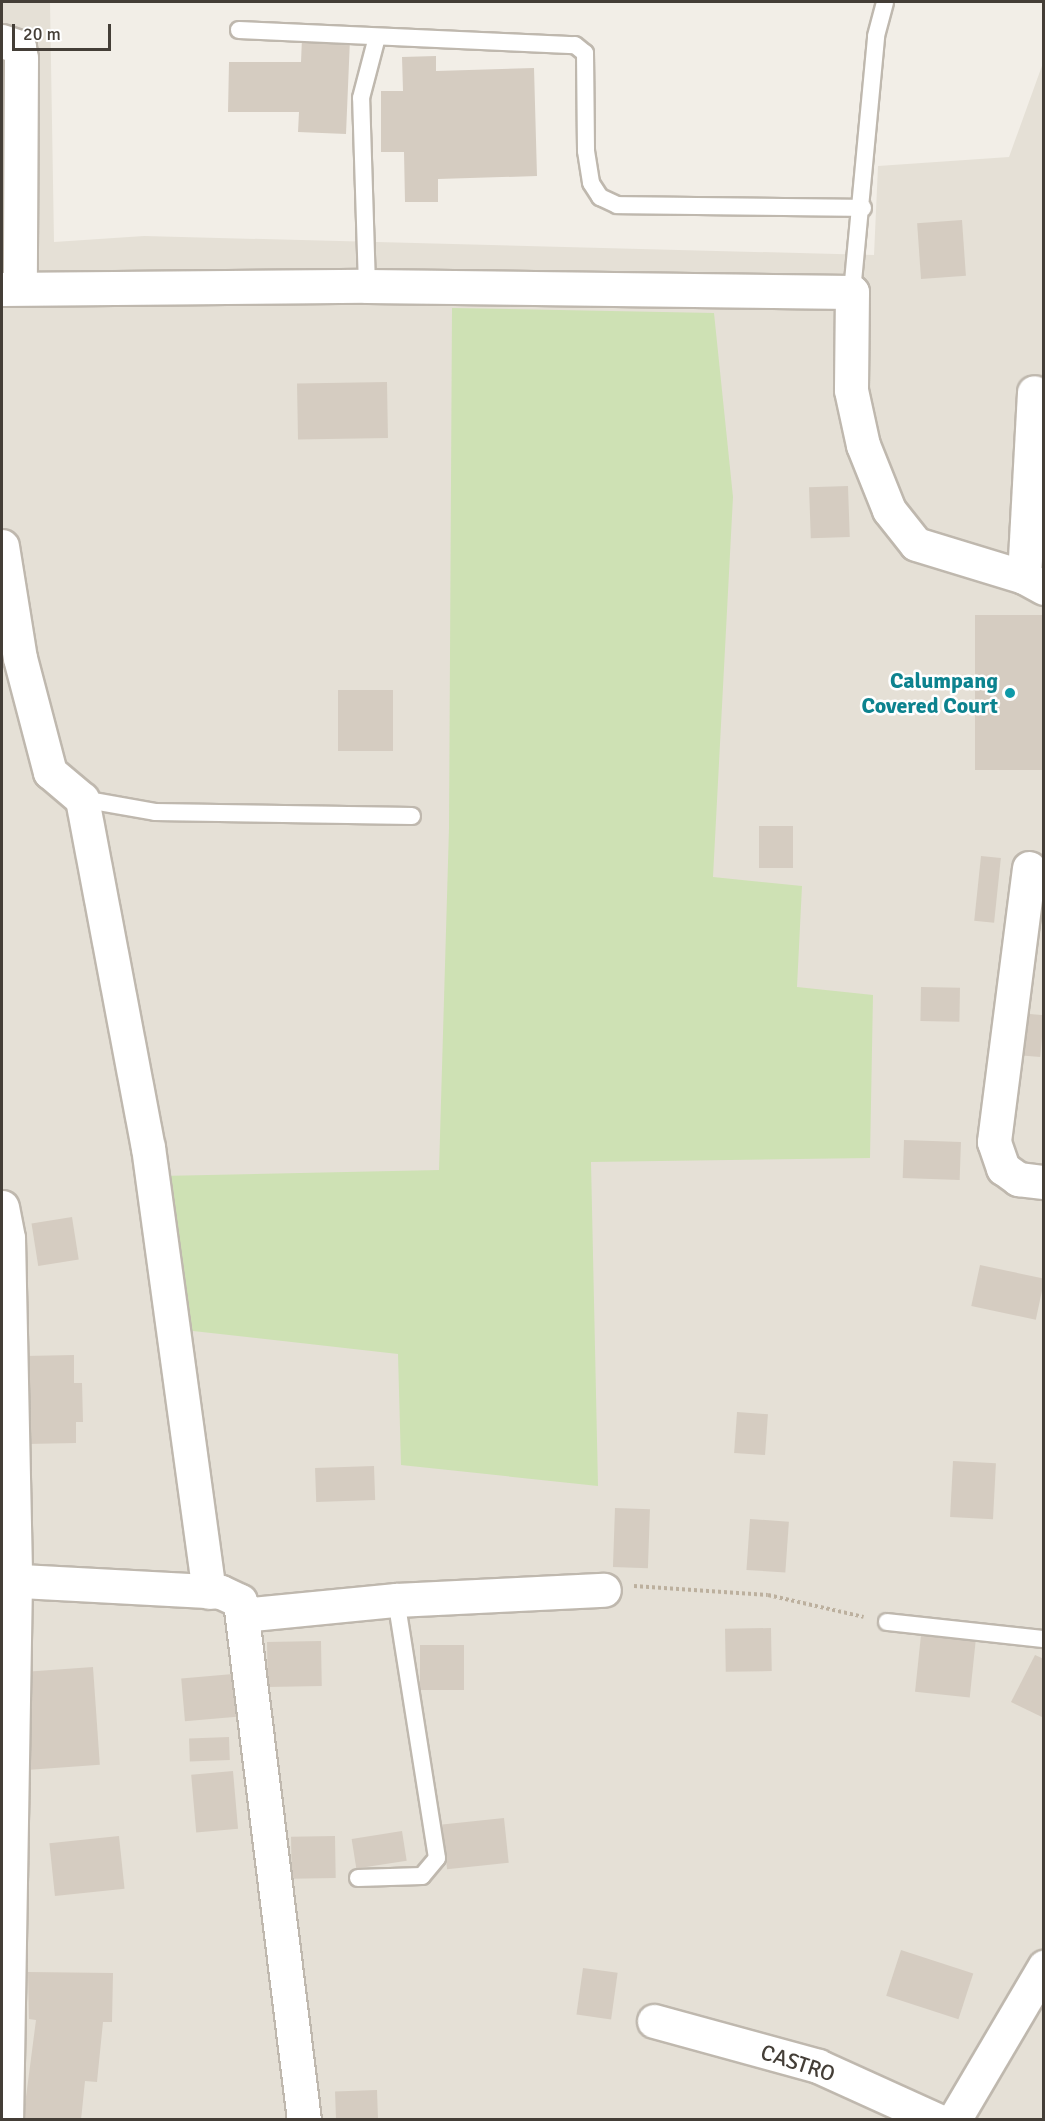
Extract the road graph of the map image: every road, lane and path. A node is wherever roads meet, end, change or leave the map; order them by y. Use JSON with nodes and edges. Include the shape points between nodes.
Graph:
{"nodes":[{"id":1,"x":885,"y":2,"type":"edge"},
{"id":2,"x":238,"y":30,"type":"dead end"},
{"id":3,"x":377,"y":37,"type":"junction"},
{"id":4,"x":2,"y":41,"type":"edge"},
{"id":5,"x":863,"y":208,"type":"junction"},
{"id":6,"x":367,"y":286,"type":"junction"},
{"id":7,"x":11,"y":288,"type":"edge"},
{"id":8,"x":852,"y":292,"type":"junction"},
{"id":9,"x":1034,"y":392,"type":"dead end"},
{"id":10,"x":2,"y":546,"type":"edge"},
{"id":11,"x":1034,"y":583,"type":"edge"},
{"id":12,"x":82,"y":799,"type":"junction"},
{"id":13,"x":412,"y":816,"type":"dead end"},
{"id":14,"x":1029,"y":868,"type":"dead end"},
{"id":15,"x":1044,"y":1182,"type":"edge"},
{"id":16,"x":2,"y":1207,"type":"edge"},
{"id":17,"x":8,"y":1580,"type":"edge"},
{"id":18,"x":604,"y":1590,"type":"joint"},
{"id":19,"x":209,"y":1592,"type":"junction"},
{"id":20,"x":396,"y":1600,"type":"junction"},
{"id":21,"x":242,"y":1615,"type":"junction"},
{"id":22,"x":887,"y":1622,"type":"joint"},
{"id":23,"x":1044,"y":1639,"type":"edge"},
{"id":24,"x":358,"y":1878,"type":"dead end"},
{"id":25,"x":5,"y":1929,"type":"edge"},
{"id":26,"x":1044,"y":1967,"type":"edge"},
{"id":27,"x":654,"y":2022,"type":"dead end"},
{"id":28,"x":6,"y":2120,"type":"edge"},
{"id":29,"x":304,"y":2120,"type":"edge"},
{"id":30,"x":937,"y":2120,"type":"edge"},
{"id":31,"x":954,"y":2120,"type":"edge"}],
"edges":[{"from":1,"to":5,"type":"lane","via":[[876,36]]},
{"from":2,"to":3,"type":"lane"},
{"from":3,"to":5,"type":"lane","via":[[580,48],[586,67],[591,183],[600,197],[617,205]]},
{"from":3,"to":6,"type":"lane","via":[[361,98]]},
{"from":4,"to":7,"type":"street","via":[[19,47],[21,58]]},
{"from":5,"to":8,"type":"lane"},
{"from":6,"to":7,"type":"street"},
{"from":6,"to":8,"type":"street"},
{"from":8,"to":11,"type":"street","via":[[851,390],[863,445],[889,510],[916,544]]},
{"from":9,"to":11,"type":"street"},
{"from":10,"to":12,"type":"street","via":[[20,658],[50,772]]},
{"from":12,"to":13,"type":"lane","via":[[155,812]]},
{"from":12,"to":19,"type":"street","via":[[148,1147]]},
{"from":14,"to":15,"type":"street","via":[[994,1142],[1003,1168],[1018,1179]]},
{"from":16,"to":17,"type":"street","via":[[8,1238]]},
{"from":17,"to":19,"type":"street"},
{"from":17,"to":25,"type":"street"},
{"from":18,"to":20,"type":"street"},
{"from":18,"to":22,"type":"path","via":[[642,1586],[768,1595]]},
{"from":19,"to":21,"type":"street","via":[[240,1601]]},
{"from":20,"to":21,"type":"street"},
{"from":20,"to":24,"type":"lane","via":[[437,1858],[422,1875]]},
{"from":21,"to":29,"type":"street"},
{"from":22,"to":23,"type":"lane"},
{"from":25,"to":28,"type":"street"},
{"from":26,"to":31,"type":"street"},
{"from":27,"to":30,"type":"street","name":"CASTRO","via":[[818,2066]]}]}
